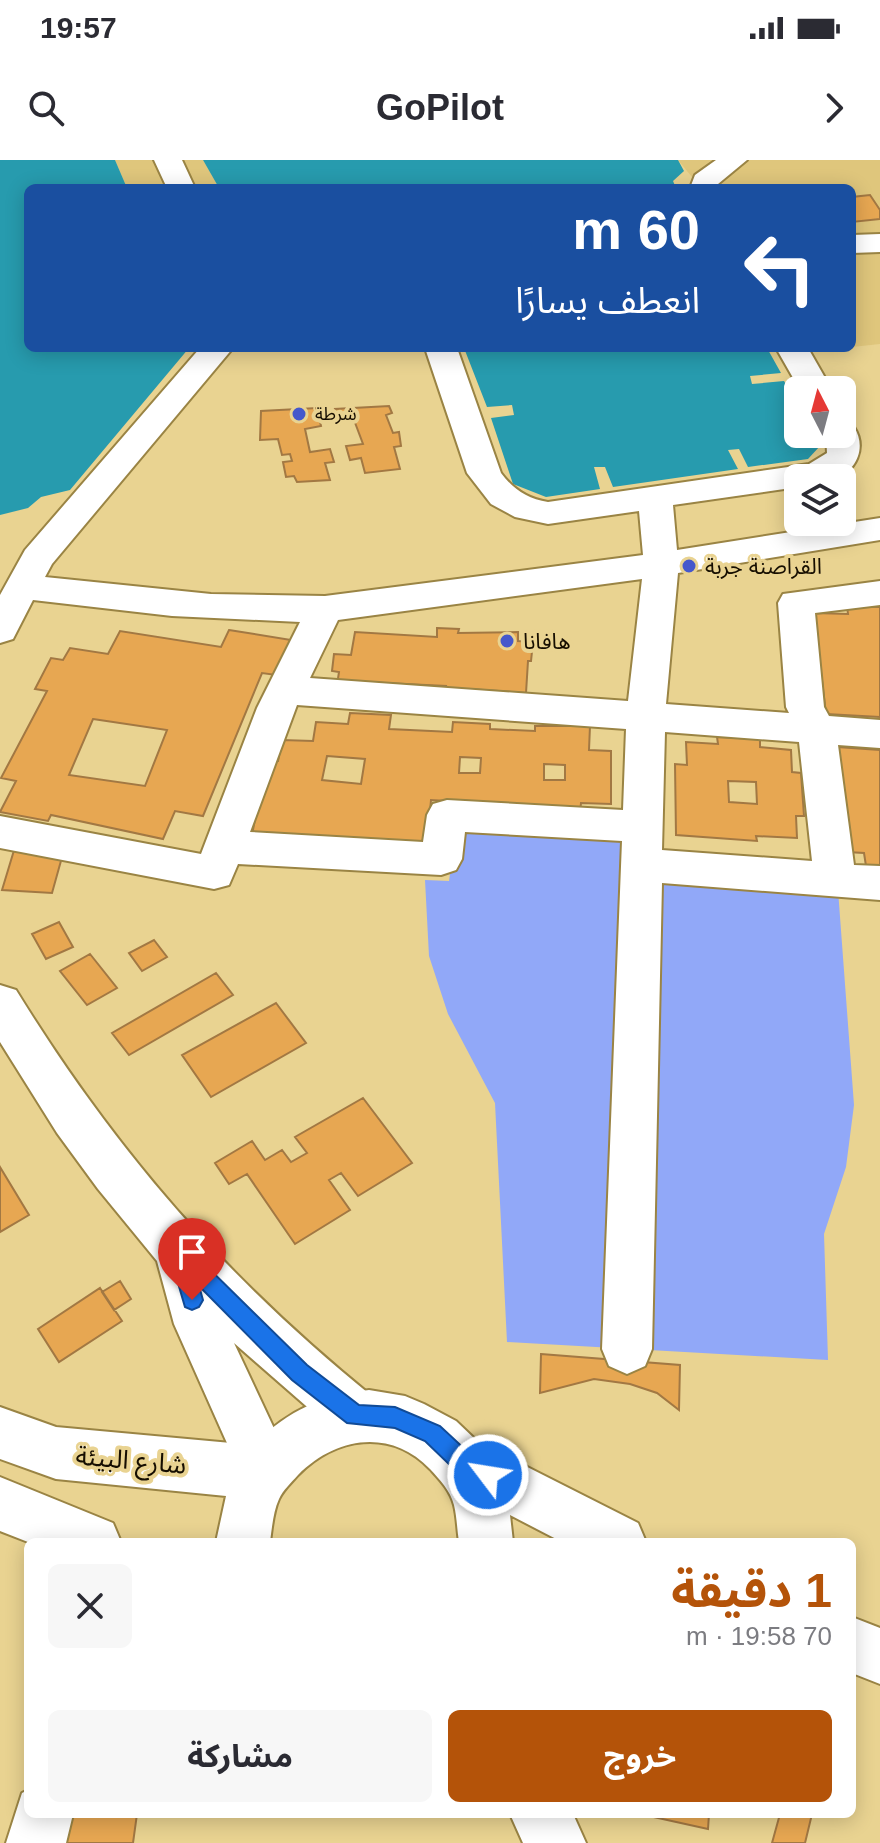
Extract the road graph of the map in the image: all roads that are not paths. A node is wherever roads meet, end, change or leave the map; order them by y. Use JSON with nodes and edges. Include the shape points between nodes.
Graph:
{"nodes":[{"id":1,"x":168,"y":160,"type":"edge"},
{"id":2,"x":733,"y":160,"type":"edge"},
{"id":3,"x":179,"y":184,"type":"edge"},
{"id":4,"x":705,"y":184,"type":"edge"},
{"id":5,"x":880,"y":243,"type":"edge"},
{"id":6,"x":856,"y":244,"type":"edge"},
{"id":7,"x":214,"y":352,"type":"edge"},
{"id":8,"x":442,"y":352,"type":"edge"},
{"id":9,"x":794,"y":352,"type":"edge"},
{"id":10,"x":808,"y":376,"type":"edge"},
{"id":11,"x":844,"y":448,"type":"edge"},
{"id":12,"x":655,"y":498,"type":"junction"},
{"id":13,"x":880,"y":529,"type":"edge"},
{"id":14,"x":661,"y":564,"type":"junction"},
{"id":15,"x":21,"y":586,"type":"junction"},
{"id":16,"x":880,"y":593,"type":"edge"},
{"id":17,"x":325,"y":609,"type":"junction"},
{"id":18,"x":0,"y":630,"type":"edge"},
{"id":19,"x":285,"y":690,"type":"junction"},
{"id":20,"x":646,"y":716,"type":"junction"},
{"id":21,"x":817,"y":730,"type":"junction"},
{"id":22,"x":880,"y":734,"type":"edge"},
{"id":23,"x":0,"y":832,"type":"edge"},
{"id":24,"x":643,"y":846,"type":"junction"},
{"id":25,"x":226,"y":847,"type":"junction"},
{"id":26,"x":835,"y":880,"type":"junction"},
{"id":27,"x":880,"y":883,"type":"edge"},
{"id":28,"x":0,"y":1003,"type":"edge"},
{"id":29,"x":179,"y":1252,"type":"junction"},
{"id":30,"x":627,"y":1349,"type":"dead end"},
{"id":31,"x":355,"y":1415,"type":"junction"},
{"id":32,"x":0,"y":1433,"type":"edge"},
{"id":33,"x":462,"y":1462,"type":"junction"},
{"id":34,"x":266,"y":1471,"type":"junction"},
{"id":35,"x":0,"y":1504,"type":"edge"},
{"id":36,"x":84,"y":1538,"type":"edge"},
{"id":37,"x":244,"y":1538,"type":"edge"},
{"id":38,"x":486,"y":1538,"type":"edge"},
{"id":39,"x":611,"y":1538,"type":"edge"},
{"id":40,"x":856,"y":1647,"type":"edge"},
{"id":41,"x":880,"y":1656,"type":"edge"},
{"id":42,"x":42,"y":1818,"type":"edge"},
{"id":43,"x":542,"y":1818,"type":"edge"},
{"id":44,"x":564,"y":1818,"type":"edge"},
{"id":45,"x":36,"y":1843,"type":"edge"},
{"id":46,"x":556,"y":1843,"type":"edge"},
{"id":47,"x":571,"y":1843,"type":"edge"}],
"edges":[{"from":1,"to":3,"type":"street"},
{"from":2,"to":4,"type":"street"},
{"from":5,"to":6,"type":"street"},
{"from":7,"to":15,"type":"street","via":[[37,558]]},
{"from":8,"to":12,"type":"street","via":[[484,473],[506,500],[531,512],[548,513]]},
{"from":9,"to":10,"type":"street"},
{"from":11,"to":12,"type":"street","via":[[840,460],[817,473]]},
{"from":12,"to":14,"type":"street"},
{"from":13,"to":14,"type":"street"},
{"from":14,"to":17,"type":"street"},
{"from":14,"to":20,"type":"street"},
{"from":15,"to":17,"type":"street","via":[[275,610]]},
{"from":15,"to":18,"type":"street"},
{"from":16,"to":21,"type":"street","via":[[796,603],[805,707]]},
{"from":17,"to":19,"type":"street"},
{"from":19,"to":20,"type":"street"},
{"from":19,"to":25,"type":"street"},
{"from":20,"to":21,"type":"street"},
{"from":20,"to":24,"type":"street"},
{"from":21,"to":22,"type":"street"},
{"from":21,"to":26,"type":"street"},
{"from":23,"to":25,"type":"street","via":[[214,873]]},
{"from":24,"to":25,"type":"street","via":[[447,815],[441,859]]},
{"from":24,"to":26,"type":"street"},
{"from":24,"to":30,"type":"street"},
{"from":26,"to":27,"type":"street"},
{"from":28,"to":29,"type":"street","via":[[104,1163]]},
{"from":29,"to":31,"type":"street","via":[[300,1372]]},
{"from":29,"to":34,"type":"street","via":[[199,1324]]},
{"from":31,"to":33,"type":"street","via":[[395,1417],[433,1434]]},
{"from":31,"to":34,"type":"street","via":[[321,1424],[291,1443]]},
{"from":32,"to":34,"type":"street","name":"شارع البيئة","via":[[56,1453]]},
{"from":33,"to":38,"type":"street","via":[[478,1491]]},
{"from":33,"to":39,"type":"street"},
{"from":34,"to":37,"type":"street","via":[[249,1504]]},
{"from":35,"to":36,"type":"street"},
{"from":40,"to":41,"type":"street"},
{"from":42,"to":45,"type":"street"},
{"from":43,"to":46,"type":"street"},
{"from":44,"to":47,"type":"street"}]}
